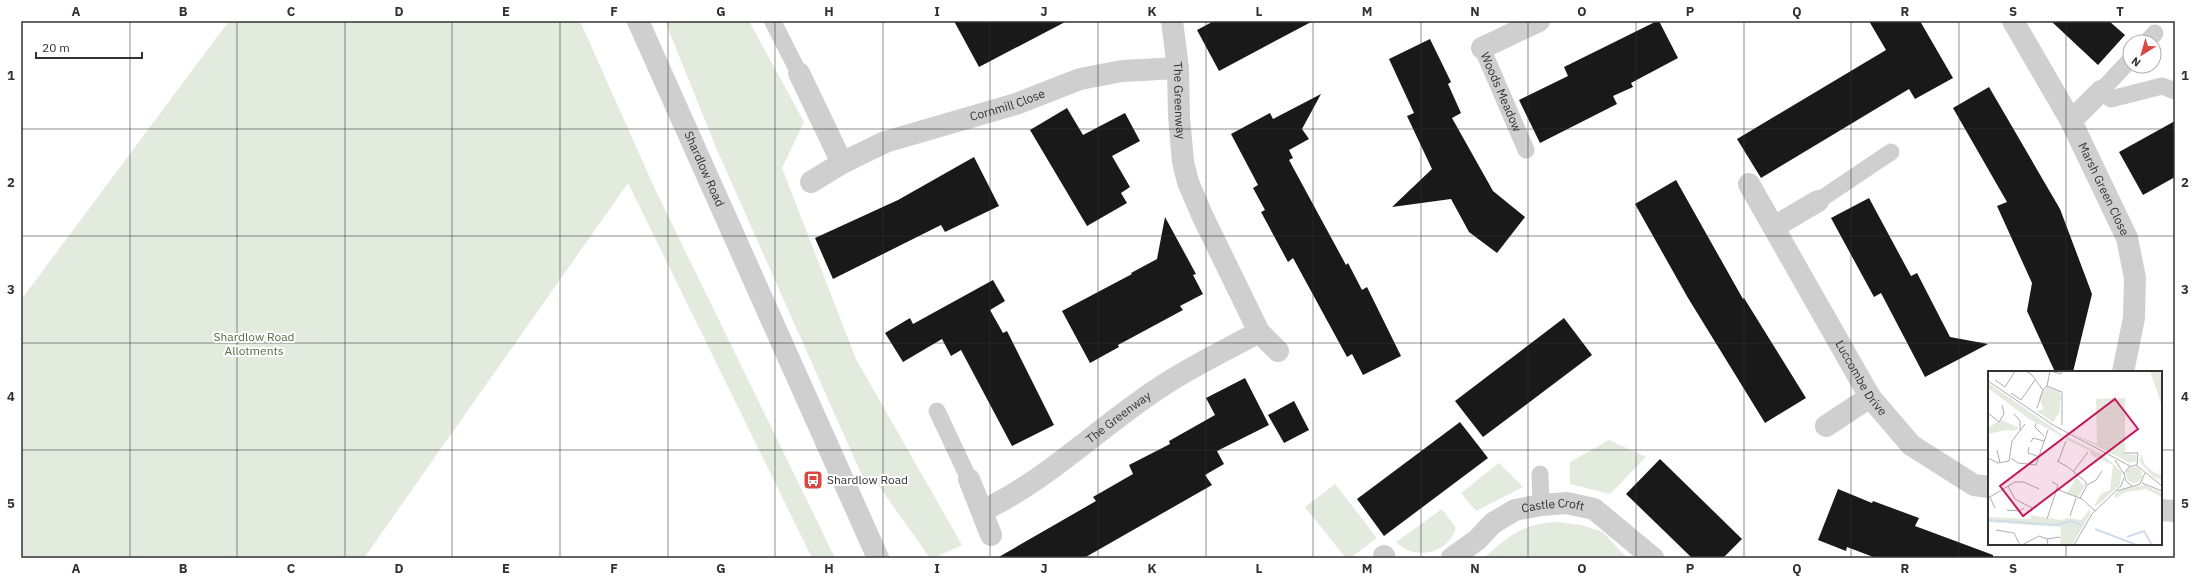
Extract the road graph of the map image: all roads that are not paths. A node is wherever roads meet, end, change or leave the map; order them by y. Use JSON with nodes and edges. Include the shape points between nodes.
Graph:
{"nodes":[{"id":1,"x":638,"y":21,"type":"edge"},
{"id":2,"x":1172,"y":21,"type":"edge"},
{"id":3,"x":1539,"y":21,"type":"edge"},
{"id":4,"x":2013,"y":21,"type":"edge"},
{"id":5,"x":772,"y":22,"type":"dead end"},
{"id":6,"x":1482,"y":48,"type":"joint"},
{"id":7,"x":1178,"y":68,"type":"junction"},
{"id":8,"x":2122,"y":69,"type":"edge"},
{"id":9,"x":799,"y":73,"type":"joint"},
{"id":10,"x":2102,"y":91,"type":"junction"},
{"id":11,"x":2175,"y":91,"type":"edge"},
{"id":12,"x":2070,"y":121,"type":"junction"},
{"id":13,"x":1526,"y":150,"type":"dead end"},
{"id":14,"x":1891,"y":152,"type":"dead end"},
{"id":15,"x":842,"y":163,"type":"junction"},
{"id":16,"x":811,"y":182,"type":"dead end"},
{"id":17,"x":1749,"y":184,"type":"dead end"},
{"id":18,"x":1818,"y":201,"type":"joint"},
{"id":19,"x":1774,"y":227,"type":"junction"},
{"id":20,"x":1260,"y":332,"type":"junction"},
{"id":21,"x":1278,"y":351,"type":"dead end"},
{"id":22,"x":2123,"y":371,"type":"edge"},
{"id":23,"x":1870,"y":397,"type":"junction"},
{"id":24,"x":937,"y":412,"type":"dead end"},
{"id":25,"x":1826,"y":426,"type":"dead end"},
{"id":26,"x":1540,"y":474,"type":"dead end"},
{"id":27,"x":969,"y":479,"type":"joint"},
{"id":28,"x":1988,"y":487,"type":"edge"},
{"id":29,"x":1541,"y":505,"type":"junction"},
{"id":30,"x":982,"y":510,"type":"junction"},
{"id":31,"x":2162,"y":510,"type":"edge"},
{"id":32,"x":2175,"y":511,"type":"edge"},
{"id":33,"x":991,"y":535,"type":"dead end"},
{"id":34,"x":878,"y":558,"type":"edge"},
{"id":35,"x":1452,"y":558,"type":"edge"},
{"id":36,"x":1653,"y":558,"type":"edge"}],
"edges":[{"from":1,"to":34,"type":"street","name":"Shardlow Road"},
{"from":2,"to":7,"type":"street","name":"The Greenway"},
{"from":3,"to":6,"type":"street","name":"Woods Meadow"},
{"from":4,"to":12,"type":"street","name":"Marsh Green Close"},
{"from":5,"to":9,"type":"lane"},
{"from":6,"to":13,"type":"lane","name":"Woods Meadow"},
{"from":7,"to":15,"type":"street","name":"Cornmill Close","via":[[1122,71],[1080,80],[1016,104],[885,142]]},
{"from":7,"to":20,"type":"street","name":"The Greenway","via":[[1178,117],[1188,182]]},
{"from":8,"to":10,"type":"lane"},
{"from":9,"to":15,"type":"street"},
{"from":10,"to":11,"type":"lane","via":[[2111,99],[2162,86]]},
{"from":10,"to":12,"type":"street"},
{"from":12,"to":22,"type":"street","name":"Marsh Green Close","via":[[2111,201],[2129,245],[2136,278],[2134,318]]},
{"from":14,"to":18,"type":"lane"},
{"from":15,"to":16,"type":"street","name":"Cornmill Close"},
{"from":17,"to":19,"type":"street","name":"Luccombe Drive"},
{"from":18,"to":19,"type":"street"},
{"from":19,"to":23,"type":"street","name":"Luccombe Drive"},
{"from":20,"to":21,"type":"street","name":"The Greenway"},
{"from":20,"to":30,"type":"street","name":"The Greenway","via":[[1159,387],[1066,460],[1008,498]]},
{"from":23,"to":25,"type":"street"},
{"from":23,"to":28,"type":"street","name":"Luccombe Drive","via":[[1911,445],[1974,485]]},
{"from":24,"to":27,"type":"lane"},
{"from":26,"to":29,"type":"lane"},
{"from":27,"to":30,"type":"street"},
{"from":29,"to":35,"type":"street","name":"Castle Croft","via":[[1515,510],[1493,523]]},
{"from":29,"to":36,"type":"street","name":"Castle Croft","via":[[1567,503],[1594,509]]},
{"from":30,"to":33,"type":"street"},
{"from":31,"to":32,"type":"street"}]}
